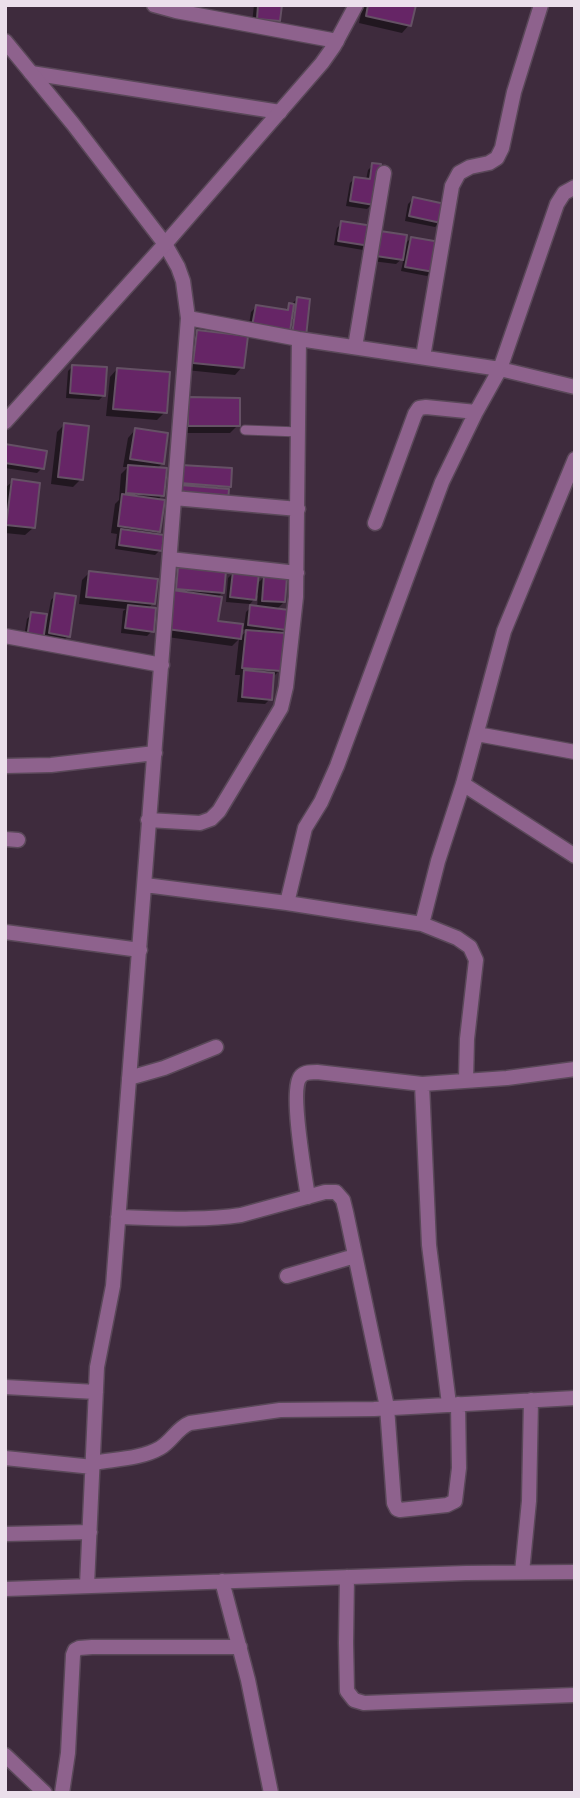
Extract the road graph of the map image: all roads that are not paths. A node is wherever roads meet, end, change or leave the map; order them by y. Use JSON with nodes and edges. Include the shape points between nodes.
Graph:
{"nodes":[{"id":1,"x":154,"y":5,"type":"edge"},
{"id":2,"x":356,"y":5,"type":"edge"},
{"id":3,"x":541,"y":5,"type":"edge"},
{"id":4,"x":5,"y":41,"type":"edge"},
{"id":5,"x":337,"y":41,"type":"junction"},
{"id":6,"x":31,"y":73,"type":"junction"},
{"id":7,"x":280,"y":112,"type":"junction"},
{"id":8,"x":384,"y":173,"type":"dead end"},
{"id":9,"x":575,"y":187,"type":"edge"},
{"id":10,"x":165,"y":244,"type":"junction"},
{"id":11,"x":188,"y":318,"type":"junction"},
{"id":12,"x":299,"y":339,"type":"junction"},
{"id":13,"x":355,"y":347,"type":"junction"},
{"id":14,"x":423,"y":357,"type":"junction"},
{"id":15,"x":500,"y":369,"type":"junction"},
{"id":16,"x":575,"y":387,"type":"edge"},
{"id":17,"x":476,"y":412,"type":"junction"},
{"id":18,"x":6,"y":421,"type":"edge"},
{"id":19,"x":245,"y":430,"type":"dead end"},
{"id":20,"x":299,"y":432,"type":"junction"},
{"id":21,"x":574,"y":460,"type":"edge"},
{"id":22,"x":174,"y":498,"type":"junction"},
{"id":23,"x":298,"y":509,"type":"junction"},
{"id":24,"x":375,"y":523,"type":"dead end"},
{"id":25,"x":170,"y":559,"type":"junction"},
{"id":26,"x":297,"y":573,"type":"junction"},
{"id":27,"x":5,"y":636,"type":"edge"},
{"id":28,"x":162,"y":665,"type":"junction"},
{"id":29,"x":477,"y":734,"type":"junction"},
{"id":30,"x":575,"y":752,"type":"edge"},
{"id":31,"x":155,"y":753,"type":"junction"},
{"id":32,"x":5,"y":766,"type":"edge"},
{"id":33,"x":463,"y":784,"type":"junction"},
{"id":34,"x":148,"y":820,"type":"junction"},
{"id":35,"x":575,"y":856,"type":"edge"},
{"id":36,"x":145,"y":884,"type":"junction"},
{"id":37,"x":287,"y":904,"type":"junction"},
{"id":38,"x":422,"y":924,"type":"junction"},
{"id":39,"x":5,"y":932,"type":"edge"},
{"id":40,"x":140,"y":950,"type":"junction"},
{"id":41,"x":216,"y":1048,"type":"dead end"},
{"id":42,"x":575,"y":1069,"type":"edge"},
{"id":43,"x":129,"y":1078,"type":"junction"},
{"id":44,"x":466,"y":1080,"type":"junction"},
{"id":45,"x":422,"y":1084,"type":"junction"},
{"id":46,"x":308,"y":1197,"type":"junction"},
{"id":47,"x":118,"y":1217,"type":"junction"},
{"id":48,"x":355,"y":1256,"type":"junction"},
{"id":49,"x":287,"y":1276,"type":"dead end"},
{"id":50,"x":5,"y":1387,"type":"edge"},
{"id":51,"x":96,"y":1392,"type":"junction"},
{"id":52,"x":575,"y":1398,"type":"edge"},
{"id":53,"x":531,"y":1400,"type":"junction"},
{"id":54,"x":453,"y":1404,"type":"junction"},
{"id":55,"x":387,"y":1407,"type":"junction"},
{"id":56,"x":5,"y":1458,"type":"edge"},
{"id":57,"x":93,"y":1465,"type":"junction"},
{"id":58,"x":90,"y":1532,"type":"junction"},
{"id":59,"x":5,"y":1534,"type":"edge"},
{"id":60,"x":523,"y":1572,"type":"junction"},
{"id":61,"x":575,"y":1572,"type":"edge"},
{"id":62,"x":347,"y":1577,"type":"junction"},
{"id":63,"x":222,"y":1581,"type":"junction"},
{"id":64,"x":87,"y":1586,"type":"junction"},
{"id":65,"x":5,"y":1589,"type":"edge"},
{"id":66,"x":240,"y":1647,"type":"junction"},
{"id":67,"x":575,"y":1695,"type":"edge"},
{"id":68,"x":5,"y":1755,"type":"edge"},
{"id":69,"x":45,"y":1793,"type":"edge"},
{"id":70,"x":62,"y":1793,"type":"edge"},
{"id":71,"x":271,"y":1793,"type":"edge"}],
"edges":[{"from":1,"to":5,"type":"street"},
{"from":2,"to":5,"type":"street"},
{"from":3,"to":14,"type":"street","via":[[502,148],[489,163],[459,173],[452,186]]},
{"from":4,"to":6,"type":"street"},
{"from":5,"to":7,"type":"street"},
{"from":6,"to":7,"type":"street"},
{"from":6,"to":10,"type":"street"},
{"from":7,"to":10,"type":"street"},
{"from":8,"to":13,"type":"street"},
{"from":9,"to":15,"type":"street","via":[[557,204]]},
{"from":10,"to":11,"type":"street","via":[[183,281]]},
{"from":10,"to":18,"type":"street"},
{"from":11,"to":12,"type":"street"},
{"from":11,"to":22,"type":"street"},
{"from":12,"to":13,"type":"street"},
{"from":12,"to":20,"type":"street"},
{"from":13,"to":14,"type":"street"},
{"from":14,"to":15,"type":"street"},
{"from":15,"to":16,"type":"street"},
{"from":15,"to":17,"type":"street"},
{"from":17,"to":24,"type":"street","via":[[419,408]]},
{"from":17,"to":37,"type":"street","via":[[442,482],[327,790],[305,828]]},
{"from":19,"to":20,"type":"lane"},
{"from":20,"to":23,"type":"street"},
{"from":21,"to":29,"type":"street","via":[[504,631]]},
{"from":22,"to":23,"type":"street"},
{"from":22,"to":25,"type":"street"},
{"from":23,"to":26,"type":"street"},
{"from":25,"to":26,"type":"street"},
{"from":25,"to":28,"type":"street"},
{"from":26,"to":34,"type":"street","via":[[281,708],[219,811],[200,822]]},
{"from":27,"to":28,"type":"street"},
{"from":28,"to":31,"type":"street"},
{"from":29,"to":30,"type":"street"},
{"from":29,"to":33,"type":"street"},
{"from":31,"to":32,"type":"street"},
{"from":31,"to":34,"type":"street"},
{"from":33,"to":35,"type":"street"},
{"from":33,"to":38,"type":"street"},
{"from":34,"to":36,"type":"street"},
{"from":36,"to":37,"type":"street"},
{"from":36,"to":40,"type":"street"},
{"from":37,"to":38,"type":"street"},
{"from":38,"to":44,"type":"street","via":[[457,938],[470,947],[476,960]]},
{"from":39,"to":40,"type":"street"},
{"from":40,"to":43,"type":"street"},
{"from":41,"to":43,"type":"street"},
{"from":42,"to":44,"type":"street"},
{"from":43,"to":47,"type":"street"},
{"from":44,"to":45,"type":"street"},
{"from":45,"to":46,"type":"street","via":[[317,1072],[301,1076],[297,1111]]},
{"from":45,"to":54,"type":"street","via":[[429,1245]]},
{"from":46,"to":47,"type":"street","via":[[228,1217]]},
{"from":46,"to":48,"type":"street","via":[[331,1191],[340,1195]]},
{"from":47,"to":51,"type":"street","via":[[113,1286]]},
{"from":48,"to":49,"type":"street"},
{"from":48,"to":55,"type":"street"},
{"from":50,"to":51,"type":"street"},
{"from":51,"to":57,"type":"street"},
{"from":52,"to":53,"type":"street"},
{"from":53,"to":54,"type":"street"},
{"from":53,"to":60,"type":"street"},
{"from":54,"to":55,"type":"street"},
{"from":54,"to":55,"type":"street","via":[[459,1468],[455,1501],[400,1510],[394,1503]]},
{"from":55,"to":57,"type":"street","via":[[280,1410],[190,1423],[156,1450]]},
{"from":56,"to":57,"type":"street"},
{"from":57,"to":58,"type":"street"},
{"from":58,"to":59,"type":"street"},
{"from":58,"to":64,"type":"street"},
{"from":60,"to":61,"type":"street"},
{"from":60,"to":62,"type":"street"},
{"from":62,"to":63,"type":"street"},
{"from":62,"to":67,"type":"street","via":[[347,1691],[354,1700]]},
{"from":63,"to":64,"type":"street"},
{"from":63,"to":66,"type":"street"},
{"from":64,"to":65,"type":"street"},
{"from":66,"to":70,"type":"street","via":[[75,1650]]},
{"from":66,"to":71,"type":"street"},
{"from":68,"to":69,"type":"street"}]}
